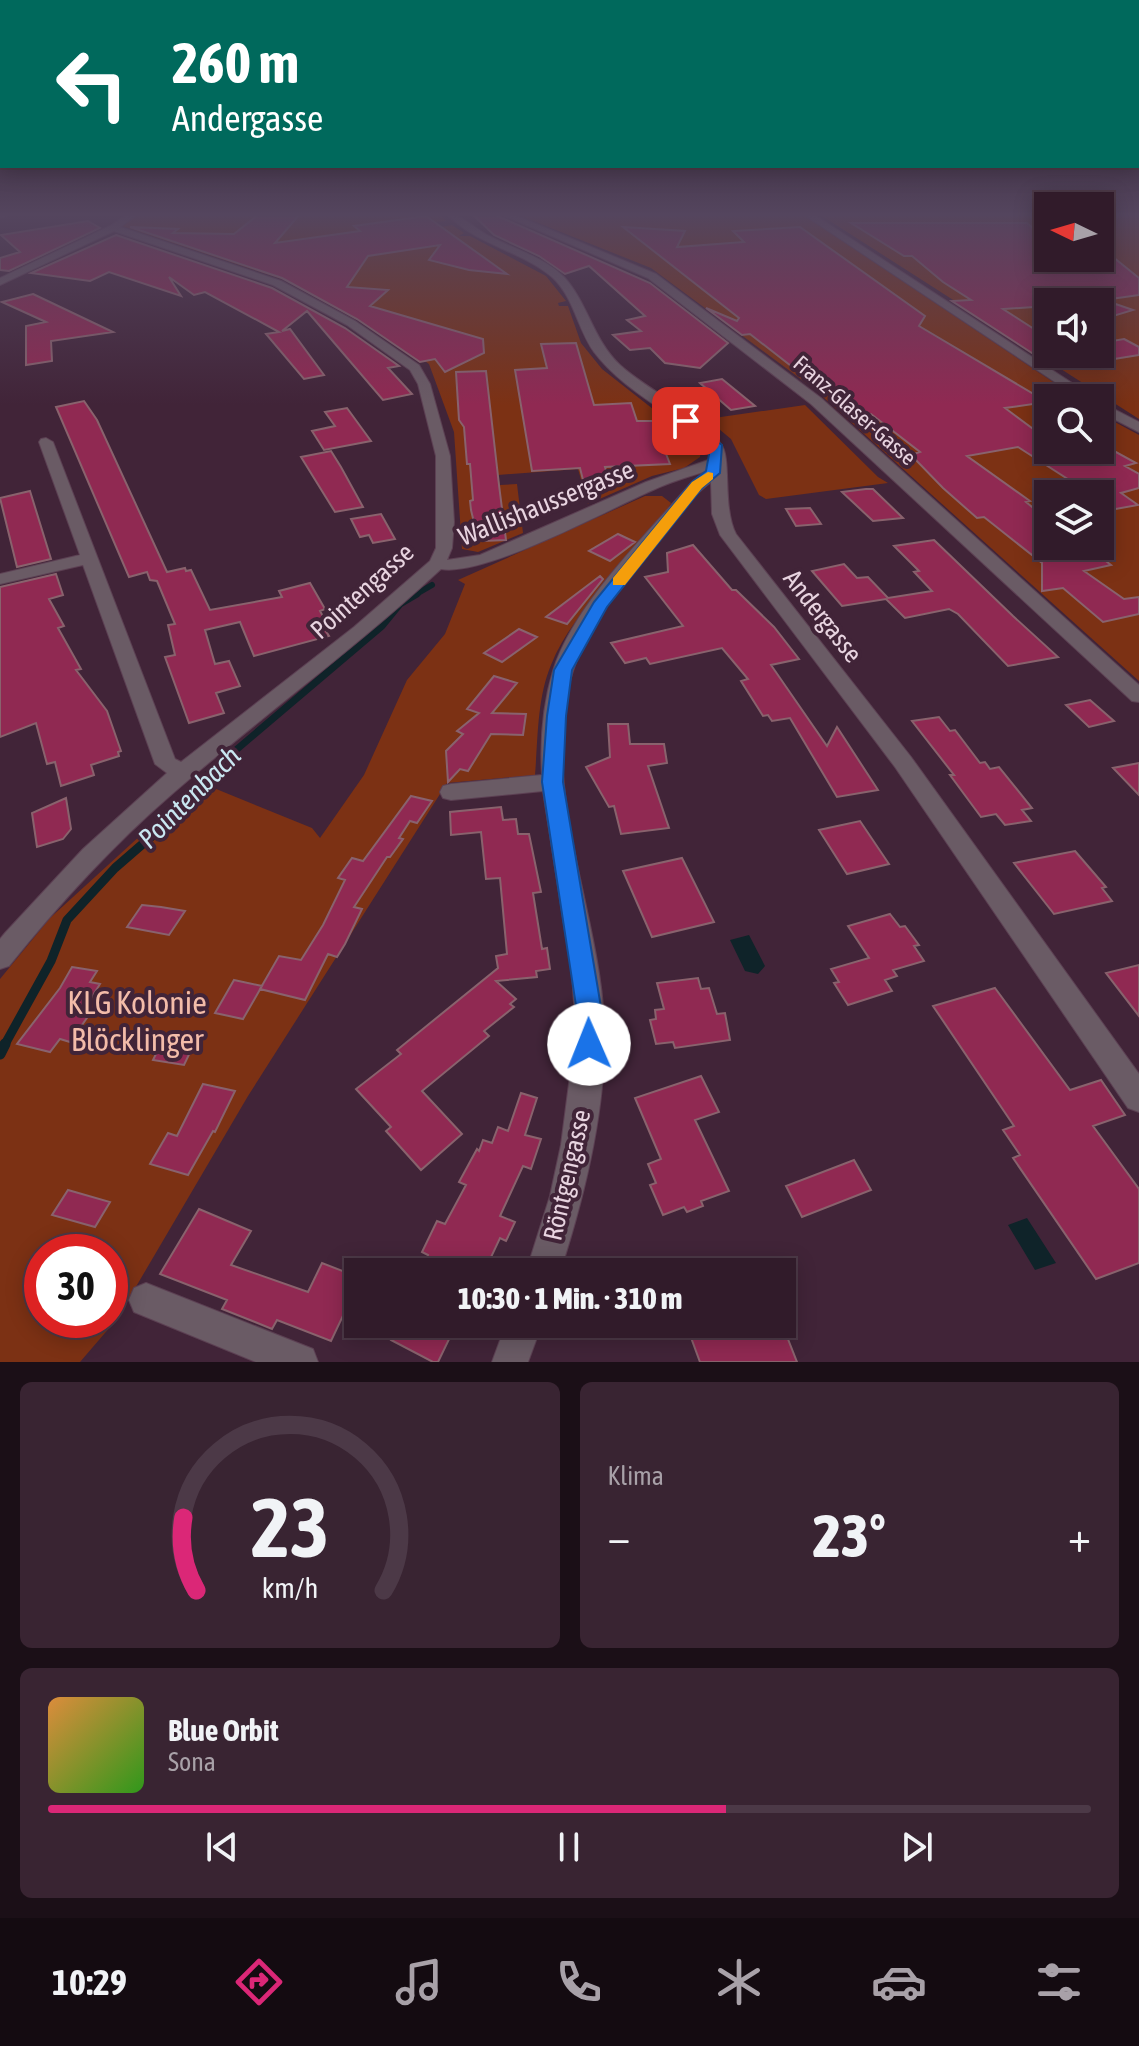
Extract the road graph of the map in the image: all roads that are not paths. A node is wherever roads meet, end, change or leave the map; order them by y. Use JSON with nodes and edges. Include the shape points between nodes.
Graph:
{"nodes":[{"id":1,"x":261,"y":278,"type":"edge"},
{"id":2,"x":558,"y":278,"type":"edge"},
{"id":3,"x":654,"y":278,"type":"edge"},
{"id":4,"x":904,"y":278,"type":"edge"},
{"id":5,"x":1067,"y":384,"type":"edge"},
{"id":6,"x":1114,"y":414,"type":"edge"},
{"id":7,"x":1139,"y":428,"type":"edge"},
{"id":8,"x":46,"y":442,"type":"dead end"},
{"id":9,"x":717,"y":461,"type":"junction"},
{"id":10,"x":89,"y":558,"type":"junction"},
{"id":11,"x":437,"y":563,"type":"junction"},
{"id":12,"x":0,"y":579,"type":"edge"},
{"id":13,"x":1139,"y":696,"type":"edge"},
{"id":14,"x":186,"y":773,"type":"junction"},
{"id":15,"x":553,"y":782,"type":"junction"},
{"id":16,"x":451,"y":792,"type":"dead end"},
{"id":17,"x":0,"y":958,"type":"edge"},
{"id":18,"x":1139,"y":1098,"type":"edge"},
{"id":19,"x":548,"y":1258,"type":"edge"},
{"id":20,"x":146,"y":1300,"type":"dead end"},
{"id":21,"x":519,"y":1338,"type":"edge"},
{"id":22,"x":300,"y":1362,"type":"edge"},
{"id":23,"x":510,"y":1362,"type":"edge"}],
"edges":[{"from":1,"to":11,"type":"street","name":"Pointengasse","via":[[343,318],[415,368],[443,456],[446,522]]},
{"from":2,"to":9,"type":"street","via":[[600,351],[711,441]]},
{"from":3,"to":13,"type":"street","name":"Franz-Glaser-Gasse","via":[[816,401]]},
{"from":4,"to":5,"type":"street"},
{"from":6,"to":7,"type":"street"},
{"from":8,"to":10,"type":"street"},
{"from":9,"to":11,"type":"street","name":"Wallishaussergasse","via":[[485,559],[453,566]]},
{"from":9,"to":15,"type":"street","name":"Röntgengasse","via":[[713,473],[697,485],[579,638],[563,670]]},
{"from":9,"to":18,"type":"street","name":"Andergasse","via":[[718,515],[728,535],[903,762]]},
{"from":10,"to":12,"type":"street"},
{"from":10,"to":14,"type":"street","via":[[166,764]]},
{"from":11,"to":14,"type":"street","name":"Pointengasse","via":[[360,634]]},
{"from":14,"to":17,"type":"street","name":"Pointengasse","via":[[75,872]]},
{"from":15,"to":16,"type":"street"},
{"from":15,"to":19,"type":"street","name":"Röntgengasse","via":[[591,1019],[583,1118]]},
{"from":20,"to":22,"type":"street"},
{"from":21,"to":23,"type":"street"}]}
